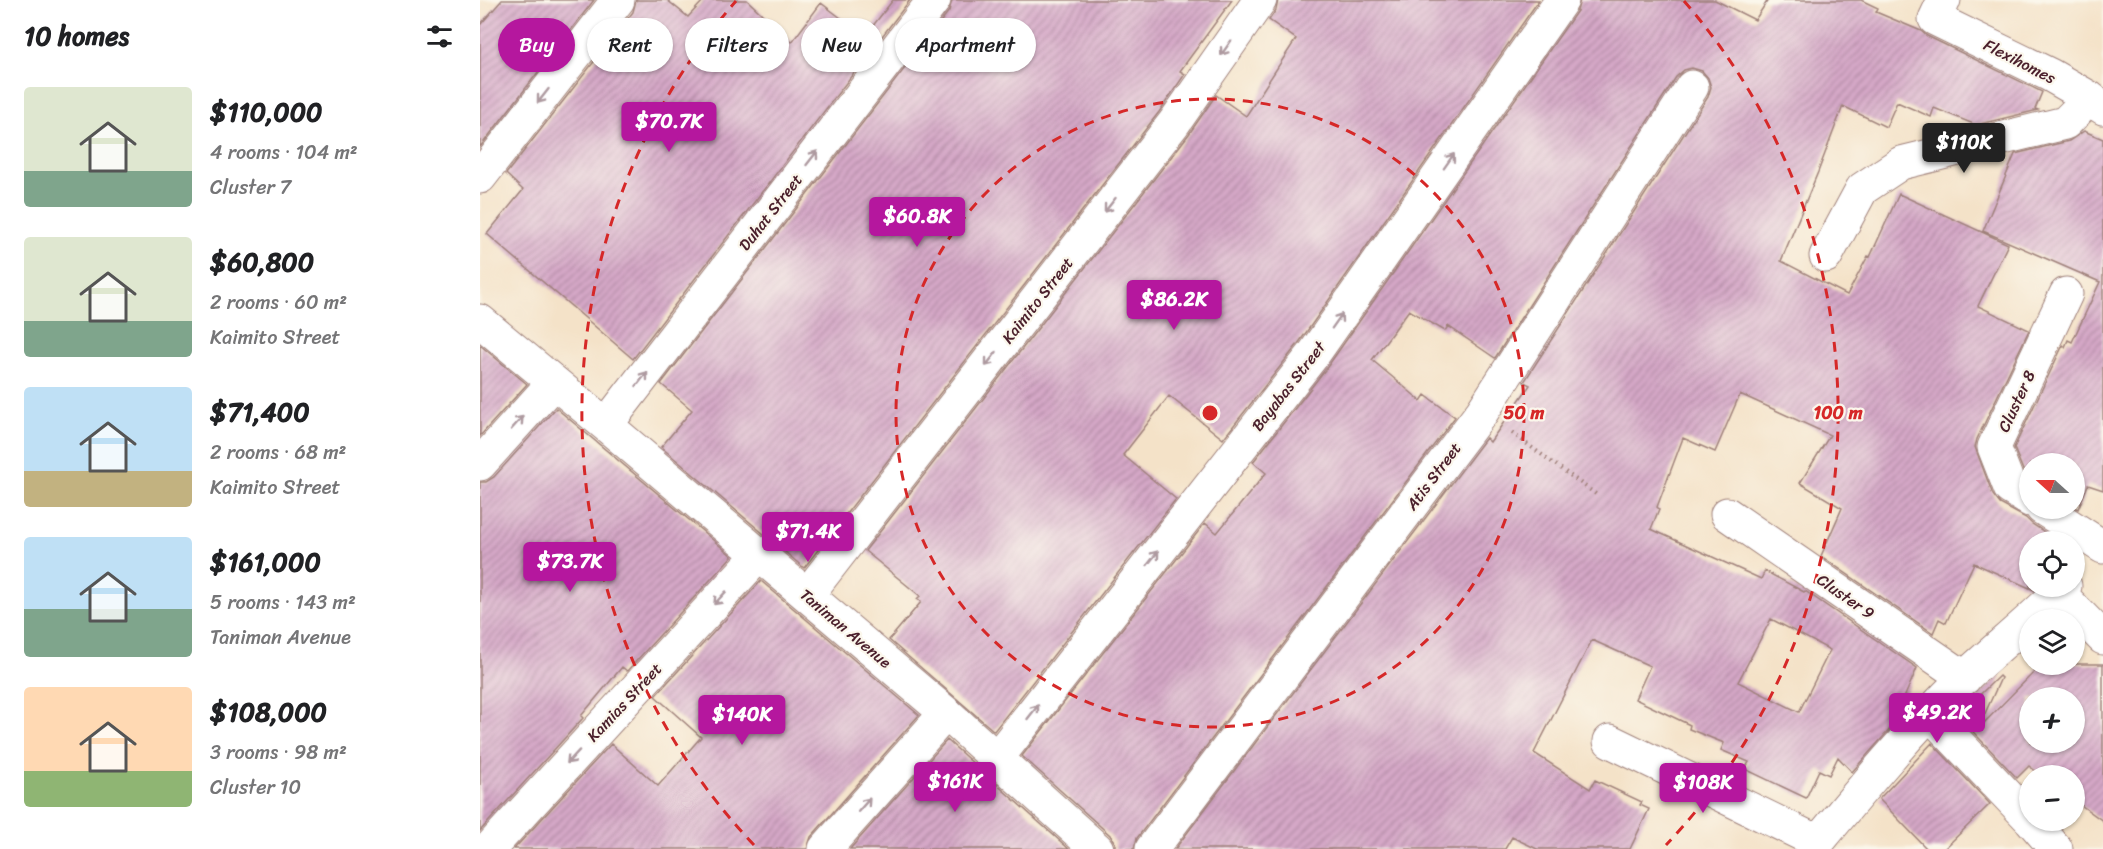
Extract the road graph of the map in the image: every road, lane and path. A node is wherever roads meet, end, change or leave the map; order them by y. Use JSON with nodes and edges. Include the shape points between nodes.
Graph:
{"nodes":[{"id":1,"x":618,"y":0,"type":"edge"},
{"id":2,"x":934,"y":0,"type":"edge"},
{"id":3,"x":1260,"y":0,"type":"edge"},
{"id":4,"x":1562,"y":0,"type":"edge"},
{"id":5,"x":1940,"y":9,"type":"edge"},
{"id":6,"x":1692,"y":87,"type":"dead end"},
{"id":7,"x":2097,"y":103,"type":"edge"},
{"id":8,"x":480,"y":177,"type":"edge"},
{"id":9,"x":1826,"y":256,"type":"dead end"},
{"id":10,"x":2066,"y":294,"type":"dead end"},
{"id":11,"x":480,"y":321,"type":"edge"},
{"id":12,"x":554,"y":382,"type":"junction"},
{"id":13,"x":1482,"y":411,"type":"junction"},
{"id":14,"x":606,"y":425,"type":"junction"},
{"id":15,"x":480,"y":464,"type":"edge"},
{"id":16,"x":2019,"y":493,"type":"edge"},
{"id":17,"x":1597,"y":495,"type":"dead end"},
{"id":18,"x":1727,"y":514,"type":"dead end"},
{"id":19,"x":2059,"y":519,"type":"edge"},
{"id":20,"x":2103,"y":548,"type":"edge"},
{"id":21,"x":759,"y":555,"type":"junction"},
{"id":22,"x":2085,"y":566,"type":"edge"},
{"id":23,"x":807,"y":595,"type":"junction"},
{"id":24,"x":2054,"y":597,"type":"edge"},
{"id":25,"x":2074,"y":597,"type":"edge"},
{"id":26,"x":2103,"y":638,"type":"edge"},
{"id":27,"x":1965,"y":678,"type":"junction"},
{"id":28,"x":946,"y":713,"type":"junction"},
{"id":29,"x":1930,"y":714,"type":"junction"},
{"id":30,"x":1610,"y":741,"type":"dead end"},
{"id":31,"x":997,"y":758,"type":"junction"},
{"id":32,"x":2019,"y":808,"type":"edge"},
{"id":33,"x":2040,"y":831,"type":"edge"},
{"id":34,"x":1816,"y":845,"type":"edge"},
{"id":35,"x":489,"y":849,"type":"edge"},
{"id":36,"x":825,"y":849,"type":"edge"},
{"id":37,"x":1097,"y":849,"type":"edge"},
{"id":38,"x":1152,"y":849,"type":"edge"},
{"id":39,"x":2056,"y":849,"type":"edge"}],
"edges":[{"from":1,"to":8,"type":"street","one_way":true},
{"from":14,"to":2,"type":"street","name":"Duhat Street","one_way":true},
{"from":3,"to":23,"type":"street","name":"Kaimito Street","one_way":true,"via":[[1174,123]]},
{"from":31,"to":4,"type":"street","name":"Bayabas Street","one_way":true,"via":[[1313,355]]},
{"from":5,"to":7,"type":"street","name":"Flexihomes"},
{"from":6,"to":13,"type":"street","name":"Atis Street"},
{"from":7,"to":9,"type":"street","via":[[2065,123],[1901,163],[1862,189]]},
{"from":10,"to":16,"type":"street","name":"Cluster 8","via":[[1994,447],[2010,488]]},
{"from":11,"to":12,"type":"street","name":"Taniman Avenue"},
{"from":12,"to":14,"type":"street","name":"Taniman Avenue"},
{"from":15,"to":12,"type":"street","one_way":true},
{"from":13,"to":17,"type":"path"},
{"from":13,"to":38,"type":"street","name":"Atis Street"},
{"from":14,"to":21,"type":"street","name":"Taniman Avenue"},
{"from":18,"to":27,"type":"street","name":"Cluster 9"},
{"from":19,"to":20,"type":"street"},
{"from":20,"to":22,"type":"street"},
{"from":21,"to":23,"type":"street","name":"Taniman Avenue"},
{"from":21,"to":35,"type":"street","name":"Kamias Street","one_way":true},
{"from":23,"to":28,"type":"street","name":"Taniman Avenue"},
{"from":24,"to":27,"type":"street"},
{"from":25,"to":26,"type":"street"},
{"from":27,"to":29,"type":"street"},
{"from":28,"to":31,"type":"street","name":"Taniman Avenue"},
{"from":36,"to":28,"type":"street","one_way":true},
{"from":29,"to":32,"type":"street"},
{"from":29,"to":34,"type":"street"},
{"from":30,"to":34,"type":"street"},
{"from":31,"to":37,"type":"street","name":"Taniman Avenue"},
{"from":33,"to":39,"type":"street"}]}
